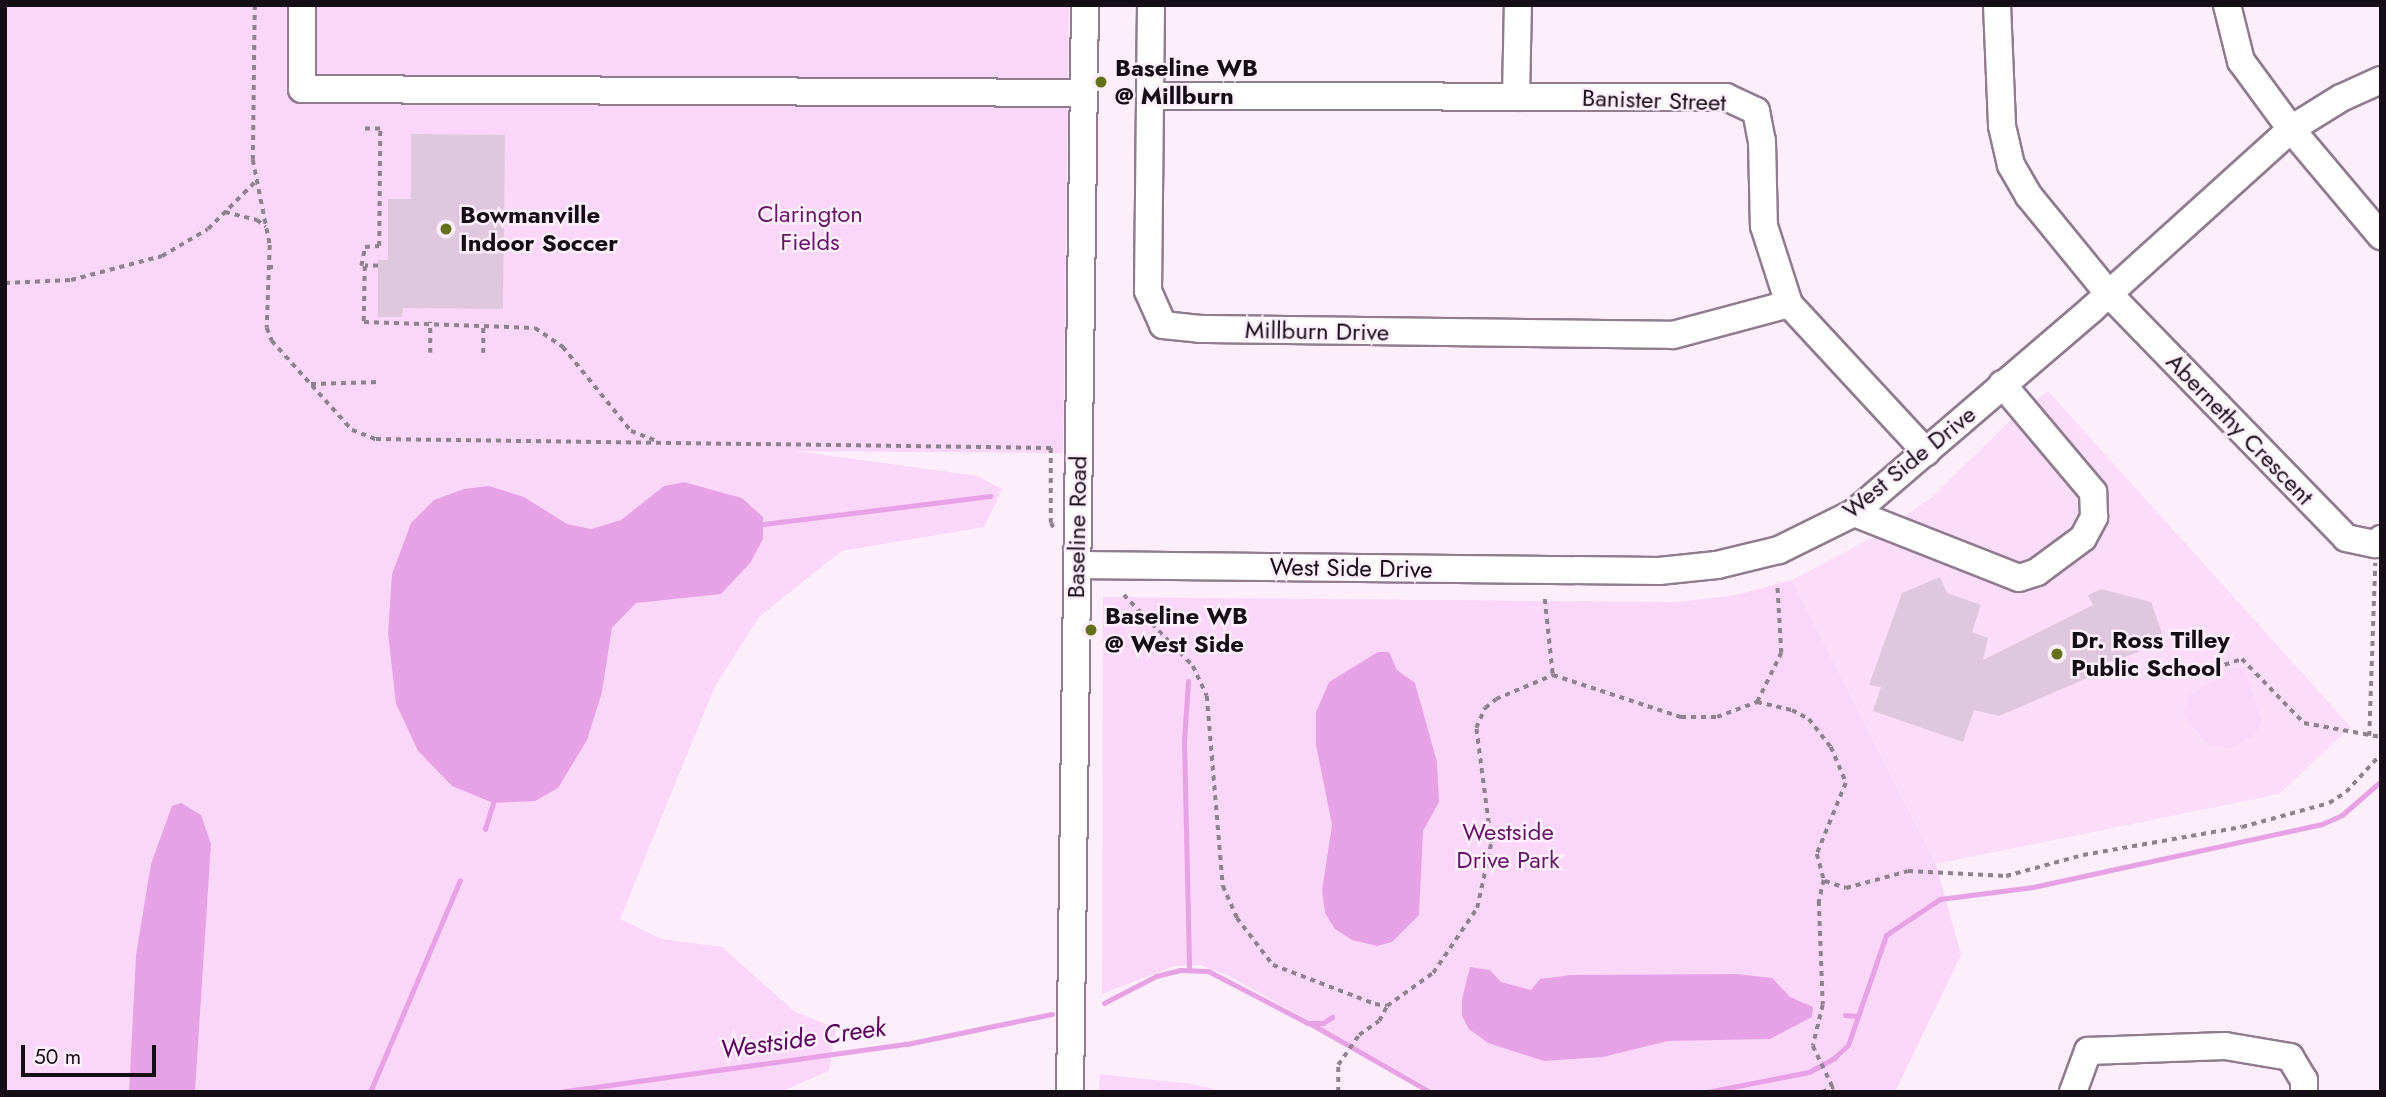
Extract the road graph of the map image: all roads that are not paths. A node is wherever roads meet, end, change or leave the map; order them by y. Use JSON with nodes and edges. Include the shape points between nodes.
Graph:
{"nodes":[{"id":1,"x":302,"y":5,"type":"edge"},
{"id":2,"x":1085,"y":5,"type":"edge"},
{"id":3,"x":1151,"y":5,"type":"edge"},
{"id":4,"x":1518,"y":5,"type":"edge"},
{"id":5,"x":1997,"y":5,"type":"edge"},
{"id":6,"x":2227,"y":5,"type":"edge"},
{"id":7,"x":2381,"y":80,"type":"edge"},
{"id":8,"x":1082,"y":93,"type":"junction"},
{"id":9,"x":1151,"y":96,"type":"junction"},
{"id":10,"x":1516,"y":97,"type":"junction"},
{"id":11,"x":2291,"y":129,"type":"junction"},
{"id":12,"x":2381,"y":236,"type":"edge"},
{"id":13,"x":2109,"y":294,"type":"junction"},
{"id":14,"x":1789,"y":304,"type":"junction"},
{"id":15,"x":2002,"y":384,"type":"junction"},
{"id":16,"x":1926,"y":452,"type":"junction"},
{"id":17,"x":1854,"y":513,"type":"junction"},
{"id":18,"x":2378,"y":541,"type":"edge"},
{"id":19,"x":1077,"y":565,"type":"junction"},
{"id":20,"x":1070,"y":1092,"type":"edge"},
{"id":21,"x":2073,"y":1092,"type":"edge"},
{"id":22,"x":2304,"y":1092,"type":"edge"}],
"edges":[{"from":1,"to":8,"type":"street","via":[[302,89]]},
{"from":2,"to":8,"type":"street","name":"Baseline Road"},
{"from":3,"to":9,"type":"street","name":"Millburn Drive"},
{"from":4,"to":10,"type":"street"},
{"from":5,"to":13,"type":"street","name":"Abernethy Crescent","via":[[2002,126],[2011,165],[2029,196]]},
{"from":6,"to":11,"type":"street","via":[[2241,61]]},
{"from":7,"to":11,"type":"street","name":"West Side Drive"},
{"from":8,"to":19,"type":"street","name":"Baseline Road"},
{"from":9,"to":10,"type":"street","name":"Banister Street"},
{"from":9,"to":14,"type":"street","name":"Millburn Drive","via":[[1148,291],[1163,325],[1673,335]]},
{"from":10,"to":14,"type":"street","name":"Banister Street","via":[[1726,97],[1756,111],[1764,226]]},
{"from":11,"to":12,"type":"street"},
{"from":11,"to":13,"type":"street","name":"West Side Drive"},
{"from":13,"to":15,"type":"street","name":"West Side Drive"},
{"from":13,"to":18,"type":"street","name":"Abernethy Crescent","via":[[2347,538]]},
{"from":14,"to":16,"type":"street","name":"Banister Street"},
{"from":15,"to":16,"type":"street","name":"West Side Drive"},
{"from":15,"to":17,"type":"street","via":[[2093,492],[2094,517],[2082,538],[2037,572],[2019,578]]},
{"from":16,"to":17,"type":"street","name":"West Side Drive"},
{"from":17,"to":19,"type":"street","name":"West Side Drive","via":[[1779,550],[1690,569]]},
{"from":19,"to":20,"type":"street","name":"Baseline Road"},
{"from":21,"to":22,"type":"street","via":[[2088,1051],[2225,1046],[2290,1057],[2304,1080]]}]}
